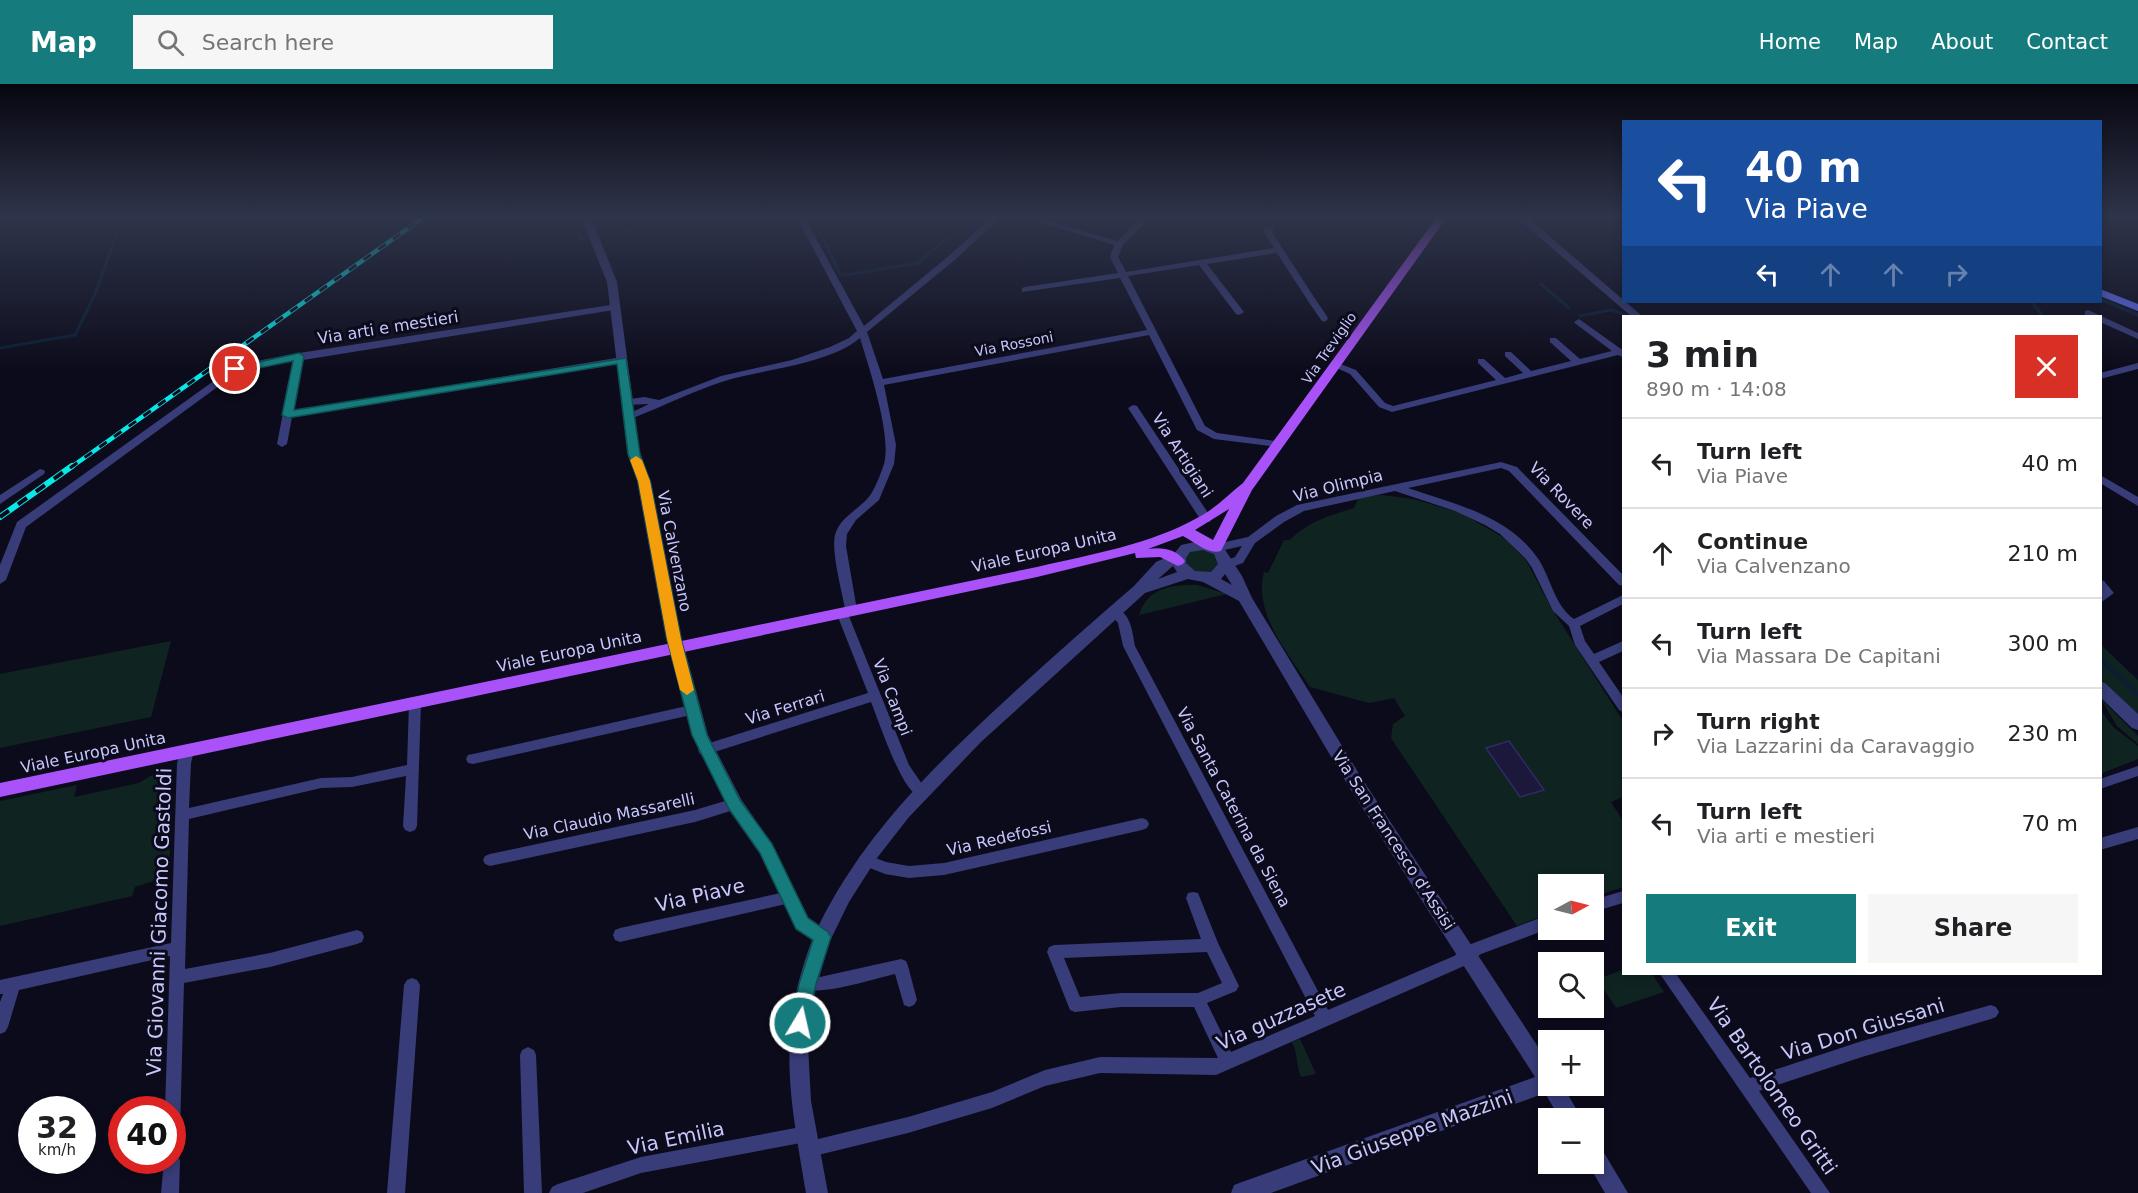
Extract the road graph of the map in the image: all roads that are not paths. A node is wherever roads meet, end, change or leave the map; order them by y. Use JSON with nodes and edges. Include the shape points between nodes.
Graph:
{"nodes":[{"id":1,"x":607,"y":269,"type":"edge"},
{"id":2,"x":828,"y":269,"type":"edge"},
{"id":3,"x":938,"y":269,"type":"edge"},
{"id":4,"x":1120,"y":269,"type":"edge"},
{"id":5,"x":1160,"y":269,"type":"edge"},
{"id":6,"x":1206,"y":269,"type":"edge"},
{"id":7,"x":1292,"y":269,"type":"edge"},
{"id":8,"x":1405,"y":269,"type":"edge"},
{"id":9,"x":1582,"y":269,"type":"edge"},
{"id":10,"x":1123,"y":275,"type":"junction"},
{"id":11,"x":1025,"y":290,"type":"dead end"},
{"id":12,"x":2102,"y":293,"type":"edge"},
{"id":13,"x":1313,"y":302,"type":"joint"},
{"id":14,"x":617,"y":307,"type":"junction"},
{"id":15,"x":2138,"y":308,"type":"edge"},
{"id":16,"x":1239,"y":312,"type":"dead end"},
{"id":17,"x":1636,"y":315,"type":"edge"},
{"id":18,"x":1324,"y":318,"type":"dead end"},
{"id":19,"x":2102,"y":320,"type":"edge"},
{"id":20,"x":1579,"y":322,"type":"dead end"},
{"id":21,"x":862,"y":331,"type":"junction"},
{"id":22,"x":1154,"y":332,"type":"junction"},
{"id":23,"x":2138,"y":336,"type":"edge"},
{"id":24,"x":1553,"y":340,"type":"dead end"},
{"id":25,"x":1622,"y":352,"type":"edge"},
{"id":26,"x":1508,"y":354,"type":"dead end"},
{"id":27,"x":299,"y":356,"type":"junction"},
{"id":28,"x":622,"y":360,"type":"junction"},
{"id":29,"x":1481,"y":361,"type":"dead end"},
{"id":30,"x":1578,"y":362,"type":"junction"},
{"id":31,"x":1335,"y":365,"type":"junction"},
{"id":32,"x":2138,"y":366,"type":"edge"},
{"id":33,"x":1530,"y":375,"type":"junction"},
{"id":34,"x":2102,"y":375,"type":"edge"},
{"id":35,"x":1503,"y":381,"type":"junction"},
{"id":36,"x":879,"y":383,"type":"junction"},
{"id":37,"x":1133,"y":408,"type":"dead end"},
{"id":38,"x":628,"y":409,"type":"junction"},
{"id":39,"x":288,"y":415,"type":"junction"},
{"id":40,"x":282,"y":444,"type":"dead end"},
{"id":41,"x":1279,"y":444,"type":"junction"},
{"id":42,"x":1262,"y":467,"type":"joint"},
{"id":43,"x":40,"y":472,"type":"dead end"},
{"id":44,"x":2102,"y":479,"type":"edge"},
{"id":45,"x":1248,"y":486,"type":"junction"},
{"id":46,"x":1392,"y":487,"type":"junction"},
{"id":47,"x":0,"y":500,"type":"edge"},
{"id":48,"x":2137,"y":501,"type":"edge"},
{"id":49,"x":1206,"y":519,"type":"junction"},
{"id":50,"x":1184,"y":531,"type":"junction"},
{"id":51,"x":1251,"y":540,"type":"junction"},
{"id":52,"x":1213,"y":547,"type":"junction"},
{"id":53,"x":1175,"y":557,"type":"junction"},
{"id":54,"x":1226,"y":565,"type":"junction"},
{"id":55,"x":1037,"y":572,"type":"junction"},
{"id":56,"x":1188,"y":574,"type":"junction"},
{"id":57,"x":1206,"y":578,"type":"junction"},
{"id":58,"x":0,"y":580,"type":"edge"},
{"id":59,"x":1622,"y":581,"type":"edge"},
{"id":60,"x":2102,"y":586,"type":"edge"},
{"id":61,"x":1139,"y":590,"type":"junction"},
{"id":62,"x":1244,"y":597,"type":"junction"},
{"id":63,"x":2102,"y":598,"type":"edge"},
{"id":64,"x":1622,"y":600,"type":"edge"},
{"id":65,"x":846,"y":611,"type":"junction"},
{"id":66,"x":1119,"y":616,"type":"junction"},
{"id":67,"x":1574,"y":624,"type":"junction"},
{"id":68,"x":1622,"y":646,"type":"edge"},
{"id":69,"x":676,"y":647,"type":"junction"},
{"id":70,"x":1592,"y":661,"type":"junction"},
{"id":71,"x":2102,"y":689,"type":"edge"},
{"id":72,"x":875,"y":696,"type":"junction"},
{"id":73,"x":415,"y":703,"type":"junction"},
{"id":74,"x":1622,"y":706,"type":"edge"},
{"id":75,"x":692,"y":710,"type":"junction"},
{"id":76,"x":2138,"y":724,"type":"edge"},
{"id":77,"x":705,"y":750,"type":"junction"},
{"id":78,"x":187,"y":751,"type":"junction"},
{"id":79,"x":473,"y":759,"type":"dead end"},
{"id":80,"x":413,"y":769,"type":"junction"},
{"id":81,"x":2138,"y":771,"type":"edge"},
{"id":82,"x":2102,"y":783,"type":"edge"},
{"id":83,"x":0,"y":790,"type":"edge"},
{"id":84,"x":920,"y":790,"type":"junction"},
{"id":85,"x":735,"y":804,"type":"junction"},
{"id":86,"x":183,"y":814,"type":"junction"},
{"id":87,"x":1142,"y":824,"type":"dead end"},
{"id":88,"x":410,"y":826,"type":"dead end"},
{"id":89,"x":2138,"y":833,"type":"edge"},
{"id":90,"x":2102,"y":843,"type":"edge"},
{"id":91,"x":490,"y":860,"type":"dead end"},
{"id":92,"x":865,"y":860,"type":"junction"},
{"id":93,"x":790,"y":897,"type":"junction"},
{"id":94,"x":1193,"y":898,"type":"dead end"},
{"id":95,"x":1538,"y":926,"type":"edge"},
{"id":96,"x":620,"y":935,"type":"dead end"},
{"id":97,"x":357,"y":937,"type":"dead end"},
{"id":98,"x":822,"y":937,"type":"junction"},
{"id":99,"x":1211,"y":945,"type":"junction"},
{"id":100,"x":178,"y":948,"type":"junction"},
{"id":101,"x":1469,"y":956,"type":"junction"},
{"id":102,"x":1669,"y":975,"type":"edge"},
{"id":103,"x":177,"y":977,"type":"junction"},
{"id":104,"x":807,"y":984,"type":"junction"},
{"id":105,"x":412,"y":985,"type":"dead end"},
{"id":106,"x":7,"y":986,"type":"edge"},
{"id":107,"x":909,"y":1000,"type":"dead end"},
{"id":108,"x":1197,"y":1000,"type":"junction"},
{"id":109,"x":1991,"y":1012,"type":"dead end"},
{"id":110,"x":1325,"y":1020,"type":"junction"},
{"id":111,"x":0,"y":1027,"type":"edge"},
{"id":112,"x":528,"y":1055,"type":"dead end"},
{"id":113,"x":1228,"y":1063,"type":"junction"},
{"id":114,"x":1538,"y":1065,"type":"edge"},
{"id":115,"x":1538,"y":1085,"type":"edge"},
{"id":116,"x":1747,"y":1087,"type":"junction"},
{"id":117,"x":173,"y":1096,"type":"edge"},
{"id":118,"x":808,"y":1141,"type":"junction"},
{"id":119,"x":1604,"y":1171,"type":"edge"},
{"id":120,"x":171,"y":1174,"type":"edge"},
{"id":121,"x":170,"y":1193,"type":"edge"},
{"id":122,"x":396,"y":1193,"type":"edge"},
{"id":123,"x":533,"y":1193,"type":"edge"},
{"id":124,"x":558,"y":1193,"type":"edge"},
{"id":125,"x":817,"y":1193,"type":"edge"},
{"id":126,"x":1242,"y":1193,"type":"edge"},
{"id":127,"x":1617,"y":1193,"type":"edge"},
{"id":128,"x":1821,"y":1193,"type":"edge"}],
"edges":[{"from":1,"to":14,"type":"street","name":"Via Calvenzano"},
{"from":2,"to":21,"type":"street"},
{"from":3,"to":21,"type":"street"},
{"from":4,"to":10,"type":"street"},
{"from":5,"to":10,"type":"street"},
{"from":6,"to":16,"type":"street"},
{"from":7,"to":13,"type":"street"},
{"from":8,"to":31,"type":"main road","name":"Via Treviglio"},
{"from":9,"to":17,"type":"street"},
{"from":10,"to":11,"type":"street"},
{"from":10,"to":22,"type":"street"},
{"from":12,"to":15,"type":"main road"},
{"from":13,"to":18,"type":"street"},
{"from":14,"to":27,"type":"street","name":"Via arti e mestieri"},
{"from":14,"to":28,"type":"street","name":"Via Calvenzano"},
{"from":19,"to":23,"type":"street"},
{"from":20,"to":25,"type":"street"},
{"from":21,"to":36,"type":"street"},
{"from":21,"to":38,"type":"street","via":[[852,340],[815,356],[724,378],[643,412]]},
{"from":22,"to":36,"type":"street","name":"Via Rossoni"},
{"from":22,"to":41,"type":"street","via":[[1167,367],[1204,431],[1214,436]]},
{"from":24,"to":30,"type":"street"},
{"from":25,"to":30,"type":"street"},
{"from":26,"to":33,"type":"street"},
{"from":27,"to":39,"type":"street"},
{"from":27,"to":58,"type":"street","name":"Via arti e mestieri","via":[[235,369],[27,520],[17,530]]},
{"from":28,"to":38,"type":"street","name":"Via Calvenzano"},
{"from":28,"to":39,"type":"street"},
{"from":29,"to":35,"type":"street"},
{"from":30,"to":33,"type":"street"},
{"from":31,"to":35,"type":"street","via":[[1353,372],[1382,405],[1392,409]]},
{"from":31,"to":41,"type":"main road","name":"Via Treviglio"},
{"from":32,"to":34,"type":"street"},
{"from":33,"to":35,"type":"street"},
{"from":36,"to":65,"type":"street","name":"Via Campi","via":[[891,445],[889,464],[875,497],[852,517],[841,534]]},
{"from":37,"to":49,"type":"street","name":"Via Artigiani"},
{"from":38,"to":69,"type":"street","name":"Via Calvenzano","via":[[634,454],[644,481]]},
{"from":39,"to":40,"type":"street"},
{"from":41,"to":42,"type":"main road","name":"Via Treviglio"},
{"from":42,"to":45,"type":"main road","name":"Viale Europa Unita"},
{"from":43,"to":47,"type":"street"},
{"from":44,"to":48,"type":"street"},
{"from":45,"to":49,"type":"main road","name":"Viale Europa Unita"},
{"from":45,"to":52,"type":"main road"},
{"from":46,"to":51,"type":"street","name":"Via Olimpia","via":[[1301,508]]},
{"from":46,"to":59,"type":"street","name":"Via Rovere","via":[[1497,465],[1510,467]]},
{"from":46,"to":67,"type":"street","name":"Via Olimpia","via":[[1470,512],[1504,532],[1529,555],[1561,615]]},
{"from":49,"to":50,"type":"main road","name":"Viale Europa Unita"},
{"from":50,"to":52,"type":"main road"},
{"from":50,"to":53,"type":"main road"},
{"from":50,"to":55,"type":"main road","name":"Viale Europa Unita","via":[[1143,546]]},
{"from":51,"to":52,"type":"street","name":"Via Olimpia"},
{"from":51,"to":54,"type":"street","name":"Via Olimpia","via":[[1239,560]]},
{"from":52,"to":53,"type":"street","via":[[1199,544]]},
{"from":52,"to":54,"type":"street","via":[[1222,554]]},
{"from":53,"to":55,"type":"main road","via":[[1156,551],[1062,572]]},
{"from":53,"to":56,"type":"street"},
{"from":53,"to":61,"type":"street"},
{"from":54,"to":57,"type":"street","via":[[1220,573]]},
{"from":54,"to":62,"type":"street","name":"Via San Francesco d'Assisi"},
{"from":55,"to":65,"type":"main road","name":"Viale Europa Unita"},
{"from":56,"to":57,"type":"street"},
{"from":56,"to":61,"type":"street"},
{"from":57,"to":62,"type":"street"},
{"from":60,"to":63,"type":"street","via":[[2108,593]]},
{"from":61,"to":66,"type":"street"},
{"from":62,"to":101,"type":"street","name":"Via San Francesco d'Assisi","via":[[1355,782]]},
{"from":64,"to":67,"type":"street"},
{"from":65,"to":69,"type":"main road","name":"Viale Europa Unita"},
{"from":65,"to":72,"type":"street","name":"Via Campi"},
{"from":66,"to":84,"type":"street"},
{"from":66,"to":110,"type":"street","name":"Via Santa Caterina da Siena","via":[[1129,646]]},
{"from":67,"to":70,"type":"street","name":"Via Olimpia","via":[[1579,642]]},
{"from":68,"to":70,"type":"street"},
{"from":69,"to":73,"type":"main road","name":"Viale Europa Unita"},
{"from":69,"to":75,"type":"street"},
{"from":70,"to":74,"type":"street","name":"Via Olimpia"},
{"from":71,"to":76,"type":"street"},
{"from":72,"to":77,"type":"street","name":"Via Ferrari"},
{"from":72,"to":84,"type":"street","name":"Via Campi","via":[[903,767]]},
{"from":73,"to":78,"type":"main road","name":"Viale Europa Unita"},
{"from":73,"to":80,"type":"street"},
{"from":75,"to":77,"type":"street"},
{"from":75,"to":79,"type":"street"},
{"from":77,"to":85,"type":"street"},
{"from":78,"to":83,"type":"main road","name":"Viale Europa Unita"},
{"from":78,"to":86,"type":"street","name":"Via Giovanni Giacomo Gastoldi"},
{"from":80,"to":86,"type":"street","via":[[352,782],[321,783]]},
{"from":80,"to":88,"type":"street"},
{"from":81,"to":82,"type":"street"},
{"from":84,"to":92,"type":"street"},
{"from":85,"to":91,"type":"street","name":"Via Claudio Massarelli"},
{"from":85,"to":93,"type":"street","via":[[766,849]]},
{"from":86,"to":100,"type":"street","name":"Via Giovanni Giacomo Gastoldi"},
{"from":87,"to":92,"type":"street","name":"Via Redefossi","via":[[944,869],[909,872]]},
{"from":89,"to":90,"type":"street"},
{"from":92,"to":98,"type":"street"},
{"from":93,"to":96,"type":"street","name":"Via Piave"},
{"from":93,"to":98,"type":"street","via":[[802,923]]},
{"from":94,"to":99,"type":"street"},
{"from":95,"to":101,"type":"street","name":"Via guzzasete","via":[[1476,949]]},
{"from":97,"to":103,"type":"street","via":[[270,960]]},
{"from":98,"to":104,"type":"street"},
{"from":99,"to":108,"type":"street","via":[[1231,986]]},
{"from":99,"to":108,"type":"street","via":[[1054,952],[1075,1005],[1121,1000]]},
{"from":100,"to":103,"type":"street","name":"Via Giovanni Giacomo Gastoldi"},
{"from":100,"to":106,"type":"street"},
{"from":101,"to":110,"type":"street","name":"Via guzzasete"},
{"from":101,"to":114,"type":"street","name":"Via San Francesco d'Assisi"},
{"from":102,"to":116,"type":"street","name":"Via Bartolomeo Gritti"},
{"from":103,"to":117,"type":"street","name":"Via Giovanni Giacomo Gastoldi"},
{"from":104,"to":107,"type":"street","via":[[824,984],[901,966]]},
{"from":104,"to":118,"type":"street","via":[[798,1044]]},
{"from":105,"to":122,"type":"street"},
{"from":106,"to":111,"type":"street"},
{"from":108,"to":113,"type":"street"},
{"from":109,"to":116,"type":"street","name":"Via Don Giussani"},
{"from":110,"to":113,"type":"street","name":"Via guzzasete"},
{"from":112,"to":123,"type":"street"},
{"from":113,"to":118,"type":"street","name":"Via guzzasete","via":[[1208,1068],[1100,1065],[1045,1078],[992,1100],[918,1122]]},
{"from":115,"to":126,"type":"street","name":"Via Giuseppe Mazzini"},
{"from":116,"to":128,"type":"street","name":"Via Bartolomeo Gritti"},
{"from":118,"to":124,"type":"street","name":"Via Emilia","via":[[641,1165]]},
{"from":118,"to":125,"type":"street"},
{"from":119,"to":127,"type":"street"},
{"from":120,"to":121,"type":"street"}]}
